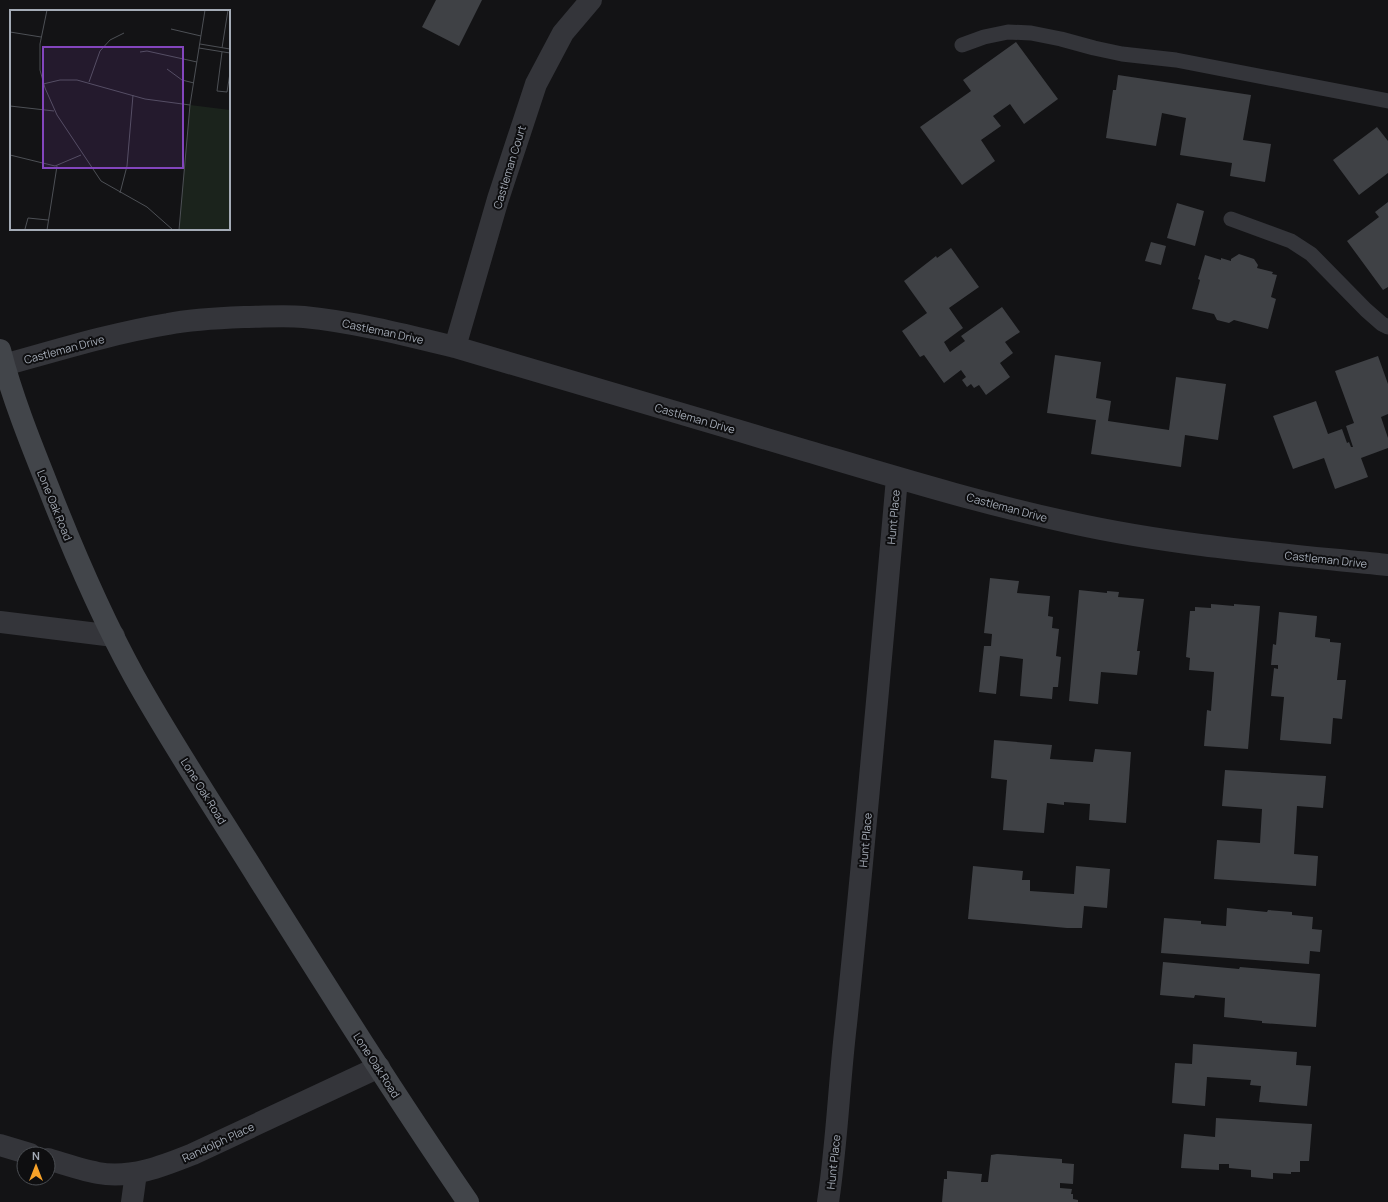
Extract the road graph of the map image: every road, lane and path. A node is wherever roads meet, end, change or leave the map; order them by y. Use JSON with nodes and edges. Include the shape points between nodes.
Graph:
{"nodes":[{"id":1,"x":591,"y":0,"type":"edge"},
{"id":2,"x":962,"y":45,"type":"dead end"},
{"id":3,"x":1388,"y":101,"type":"edge"},
{"id":4,"x":1231,"y":219,"type":"dead end"},
{"id":5,"x":1388,"y":327,"type":"edge"},
{"id":6,"x":456,"y":347,"type":"junction"},
{"id":7,"x":2,"y":358,"type":"edge"},
{"id":8,"x":897,"y":478,"type":"junction"},
{"id":9,"x":1388,"y":565,"type":"edge"},
{"id":10,"x":0,"y":622,"type":"edge"},
{"id":11,"x":114,"y":636,"type":"junction"},
{"id":12,"x":379,"y":1067,"type":"junction"},
{"id":13,"x":0,"y":1146,"type":"edge"},
{"id":14,"x":16,"y":1150,"type":"edge"},
{"id":15,"x":56,"y":1161,"type":"edge"},
{"id":16,"x":136,"y":1173,"type":"junction"},
{"id":17,"x":132,"y":1202,"type":"edge"},
{"id":18,"x":468,"y":1202,"type":"edge"},
{"id":19,"x":828,"y":1202,"type":"edge"}],
"edges":[{"from":1,"to":6,"type":"street","name":"Castleman Court","via":[[563,34],[536,84],[498,199]]},
{"from":2,"to":3,"type":"lane","via":[[1008,32],[1031,34],[1122,54],[1176,60]]},
{"from":4,"to":5,"type":"lane","via":[[1291,241],[1311,254],[1366,310]]},
{"from":6,"to":7,"type":"street","name":"Castleman Drive","via":[[341,322],[303,317],[258,317],[168,324]]},
{"from":6,"to":8,"type":"street","name":"Castleman Drive"},
{"from":7,"to":11,"type":"street","name":"Lone Oak Road","via":[[36,456],[70,542]]},
{"from":8,"to":9,"type":"street","name":"Castleman Drive","via":[[1012,510],[1147,537]]},
{"from":8,"to":19,"type":"street","name":"Hunt Place","via":[[862,878]]},
{"from":10,"to":11,"type":"street"},
{"from":11,"to":12,"type":"street","name":"Lone Oak Road","via":[[134,677],[182,756]]},
{"from":12,"to":16,"type":"street","name":"Randolph Place","via":[[193,1154],[165,1166]]},
{"from":12,"to":18,"type":"street","name":"Lone Oak Road"},
{"from":13,"to":14,"type":"street"},
{"from":15,"to":16,"type":"street","name":"Randolph Place","via":[[99,1173]]},
{"from":16,"to":17,"type":"street"}]}
